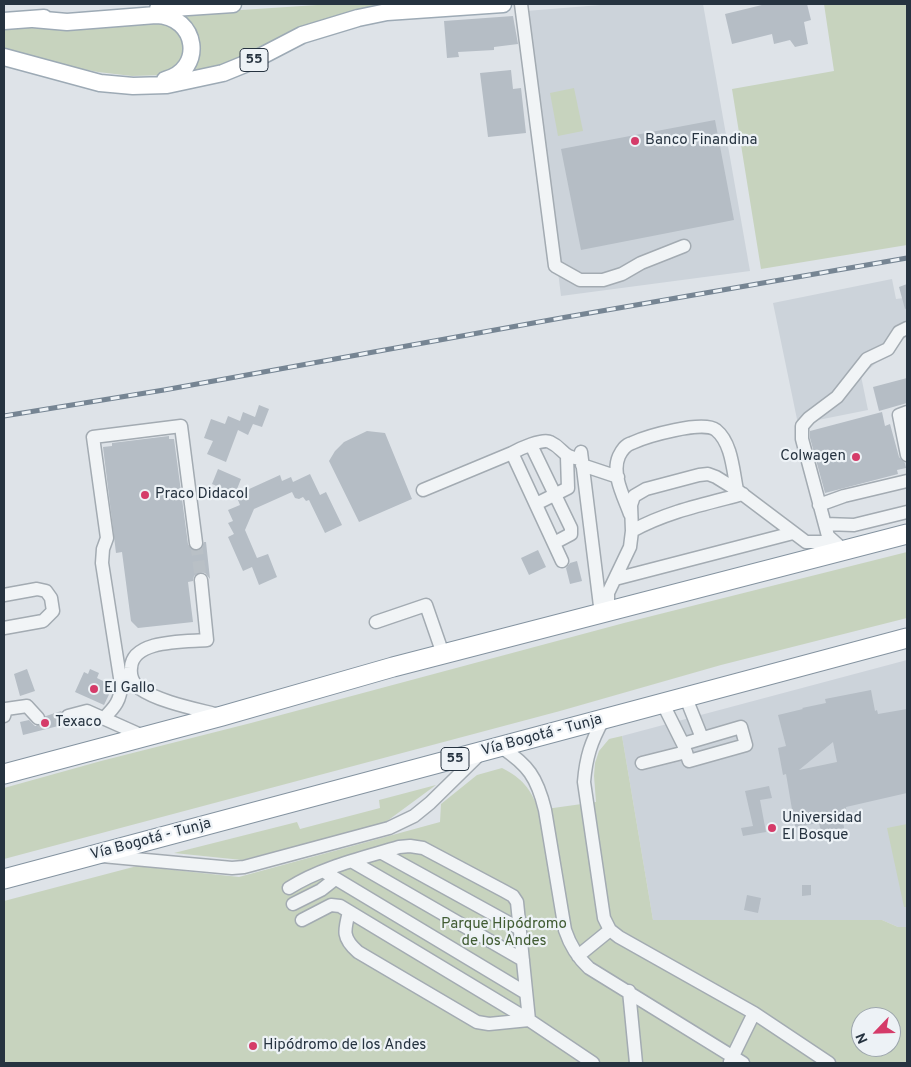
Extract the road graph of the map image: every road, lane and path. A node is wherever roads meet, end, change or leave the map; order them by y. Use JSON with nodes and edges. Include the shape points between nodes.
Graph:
{"nodes":[{"id":1,"x":233,"y":4,"type":"edge"},
{"id":2,"x":503,"y":4,"type":"edge"},
{"id":3,"x":521,"y":4,"type":"edge"},
{"id":4,"x":142,"y":7,"type":"edge"},
{"id":5,"x":33,"y":19,"type":"junction"},
{"id":6,"x":4,"y":21,"type":"edge"},
{"id":7,"x":4,"y":57,"type":"edge"},
{"id":8,"x":36,"y":66,"type":"junction"},
{"id":9,"x":684,"y":246,"type":"dead end"},
{"id":10,"x":907,"y":328,"type":"edge"},
{"id":11,"x":907,"y":412,"type":"edge"},
{"id":12,"x":531,"y":445,"type":"junction"},
{"id":13,"x":512,"y":453,"type":"junction"},
{"id":14,"x":907,"y":455,"type":"edge"},
{"id":15,"x":567,"y":457,"type":"junction"},
{"id":16,"x":581,"y":459,"type":"junction"},
{"id":17,"x":618,"y":477,"type":"junction"},
{"id":18,"x":907,"y":481,"type":"edge"},
{"id":19,"x":423,"y":490,"type":"dead end"},
{"id":20,"x":740,"y":492,"type":"junction"},
{"id":21,"x":555,"y":496,"type":"junction"},
{"id":22,"x":536,"y":504,"type":"junction"},
{"id":23,"x":819,"y":505,"type":"junction"},
{"id":24,"x":907,"y":512,"type":"edge"},
{"id":25,"x":632,"y":518,"type":"junction"},
{"id":26,"x":825,"y":524,"type":"junction"},
{"id":27,"x":632,"y":531,"type":"junction"},
{"id":28,"x":793,"y":533,"type":"junction"},
{"id":29,"x":907,"y":534,"type":"edge"},
{"id":30,"x":554,"y":543,"type":"junction"},
{"id":31,"x":196,"y":544,"type":"tunnel mouth"},
{"id":32,"x":844,"y":550,"type":"junction"},
{"id":33,"x":562,"y":561,"type":"dead end"},
{"id":34,"x":615,"y":579,"type":"junction"},
{"id":35,"x":201,"y":580,"type":"tunnel mouth"},
{"id":36,"x":4,"y":595,"type":"edge"},
{"id":37,"x":604,"y":613,"type":"junction"},
{"id":38,"x":376,"y":622,"type":"dead end"},
{"id":39,"x":4,"y":628,"type":"edge"},
{"id":40,"x":907,"y":638,"type":"edge"},
{"id":41,"x":443,"y":654,"type":"junction"},
{"id":42,"x":121,"y":684,"type":"junction"},
{"id":43,"x":134,"y":684,"type":"junction"},
{"id":44,"x":686,"y":698,"type":"junction"},
{"id":45,"x":663,"y":704,"type":"junction"},
{"id":46,"x":4,"y":716,"type":"edge"},
{"id":47,"x":68,"y":716,"type":"tunnel mouth"},
{"id":48,"x":222,"y":716,"type":"junction"},
{"id":49,"x":38,"y":718,"type":"tunnel mouth"},
{"id":50,"x":104,"y":718,"type":"junction"},
{"id":51,"x":603,"y":720,"type":"junction"},
{"id":52,"x":143,"y":736,"type":"junction"},
{"id":53,"x":702,"y":738,"type":"junction"},
{"id":54,"x":685,"y":748,"type":"junction"},
{"id":55,"x":492,"y":749,"type":"junction"},
{"id":56,"x":642,"y":763,"type":"dead end"},
{"id":57,"x":4,"y":774,"type":"edge"},
{"id":58,"x":382,"y":852,"type":"junction"},
{"id":59,"x":95,"y":856,"type":"junction"},
{"id":60,"x":353,"y":862,"type":"junction"},
{"id":61,"x":323,"y":871,"type":"junction"},
{"id":62,"x":4,"y":879,"type":"edge"},
{"id":63,"x":338,"y":880,"type":"junction"},
{"id":64,"x":289,"y":888,"type":"dead end"},
{"id":65,"x":293,"y":904,"type":"dead end"},
{"id":66,"x":336,"y":905,"type":"junction"},
{"id":67,"x":349,"y":912,"type":"junction"},
{"id":68,"x":302,"y":920,"type":"dead end"},
{"id":69,"x":520,"y":929,"type":"junction"},
{"id":70,"x":610,"y":930,"type":"junction"},
{"id":71,"x":578,"y":956,"type":"junction"},
{"id":72,"x":523,"y":960,"type":"junction"},
{"id":73,"x":629,"y":991,"type":"junction"},
{"id":74,"x":526,"y":993,"type":"junction"},
{"id":75,"x":754,"y":1013,"type":"junction"},
{"id":76,"x":529,"y":1020,"type":"junction"},
{"id":77,"x":730,"y":1060,"type":"edge"},
{"id":78,"x":594,"y":1063,"type":"edge"},
{"id":79,"x":636,"y":1063,"type":"edge"},
{"id":80,"x":743,"y":1063,"type":"edge"},
{"id":81,"x":829,"y":1063,"type":"edge"}],
"edges":[{"from":1,"to":4,"type":"main road"},
{"from":2,"to":8,"type":"main road","number":"55","via":[[387,12],[358,18],[302,35],[223,73],[167,85],[100,83]]},
{"from":3,"to":9,"type":"street","via":[[555,266],[580,280],[603,280]]},
{"from":4,"to":5,"type":"main road"},
{"from":5,"to":6,"type":"main road"},
{"from":5,"to":8,"type":"main road","via":[[67,22],[163,15],[186,28],[192,49],[186,67],[165,80],[100,78]]},
{"from":7,"to":8,"type":"main road","number":"55"},
{"from":10,"to":23,"type":"street","via":[[899,332],[888,348],[867,359],[837,397],[802,426],[802,439]]},
{"from":11,"to":14,"type":"street","via":[[899,415]]},
{"from":12,"to":13,"type":"street"},
{"from":12,"to":15,"type":"street","via":[[544,440],[551,442]]},
{"from":12,"to":21,"type":"street"},
{"from":13,"to":19,"type":"street"},
{"from":13,"to":22,"type":"street"},
{"from":15,"to":16,"type":"street"},
{"from":15,"to":21,"type":"street","via":[[568,488]]},
{"from":16,"to":17,"type":"street"},
{"from":16,"to":37,"type":"street"},
{"from":17,"to":20,"type":"street","via":[[618,458],[623,448],[632,442],[683,428],[707,426],[718,432],[727,446]]},
{"from":17,"to":25,"type":"street"},
{"from":18,"to":23,"type":"street"},
{"from":20,"to":25,"type":"street","via":[[708,474],[646,489],[634,496]]},
{"from":20,"to":27,"type":"street","via":[[648,522]]},
{"from":20,"to":28,"type":"street"},
{"from":21,"to":22,"type":"street"},
{"from":21,"to":30,"type":"street","via":[[571,534]]},
{"from":22,"to":30,"type":"street"},
{"from":23,"to":26,"type":"street"},
{"from":24,"to":26,"type":"street","via":[[854,525]]},
{"from":25,"to":27,"type":"street"},
{"from":26,"to":32,"type":"street","via":[[828,536]]},
{"from":27,"to":34,"type":"street","via":[[630,547]]},
{"from":28,"to":32,"type":"street","via":[[806,542],[823,542]]},
{"from":28,"to":34,"type":"street"},
{"from":29,"to":32,"type":"highway"},
{"from":30,"to":33,"type":"street"},
{"from":31,"to":42,"type":"street","via":[[180,426],[93,437],[107,538],[102,564]]},
{"from":32,"to":37,"type":"highway"},
{"from":34,"to":37,"type":"street"},
{"from":35,"to":43,"type":"street","via":[[207,640],[155,645],[140,650],[130,667]]},
{"from":36,"to":39,"type":"street","via":[[37,589],[46,591],[53,611],[43,621]]},
{"from":37,"to":41,"type":"highway"},
{"from":38,"to":41,"type":"street","via":[[426,605]]},
{"from":40,"to":44,"type":"highway","name":"Vía Bogotá - Tunja","number":"55"},
{"from":41,"to":48,"type":"highway"},
{"from":42,"to":43,"type":"street"},
{"from":42,"to":50,"type":"street","via":[[120,700]]},
{"from":43,"to":48,"type":"street","via":[[150,694]]},
{"from":44,"to":45,"type":"highway","name":"Vía Bogotá - Tunja","number":"55"},
{"from":44,"to":53,"type":"street"},
{"from":45,"to":51,"type":"highway","name":"Vía Bogotá - Tunja","number":"55"},
{"from":45,"to":54,"type":"street"},
{"from":46,"to":49,"type":"street","via":[[6,709],[27,706]]},
{"from":47,"to":50,"type":"street","via":[[87,711]]},
{"from":48,"to":52,"type":"highway"},
{"from":50,"to":52,"type":"street"},
{"from":51,"to":55,"type":"highway","name":"Vía Bogotá - Tunja","number":"55"},
{"from":51,"to":70,"type":"street","via":[[592,739],[584,782],[604,918]]},
{"from":52,"to":57,"type":"highway"},
{"from":53,"to":54,"type":"street"},
{"from":53,"to":54,"type":"street","via":[[740,727],[746,745],[689,762]]},
{"from":54,"to":56,"type":"street"},
{"from":55,"to":59,"type":"highway","name":"Vía Bogotá - Tunja","number":"55"},
{"from":55,"to":59,"type":"street","via":[[414,816],[389,828],[244,867]]},
{"from":55,"to":71,"type":"street","via":[[518,758],[540,790],[565,930]]},
{"from":58,"to":60,"type":"street"},
{"from":58,"to":69,"type":"street"},
{"from":58,"to":69,"type":"street","via":[[399,847],[423,848],[513,896],[517,902]]},
{"from":59,"to":62,"type":"highway","name":"Vía Bogotá - Tunja","number":"55"},
{"from":60,"to":61,"type":"street"},
{"from":60,"to":72,"type":"street"},
{"from":61,"to":63,"type":"street"},
{"from":61,"to":64,"type":"street"},
{"from":63,"to":65,"type":"street"},
{"from":63,"to":66,"type":"street"},
{"from":63,"to":74,"type":"street"},
{"from":66,"to":67,"type":"street"},
{"from":66,"to":68,"type":"street"},
{"from":67,"to":76,"type":"street"},
{"from":67,"to":76,"type":"street","via":[[345,935],[358,952],[477,1022]]},
{"from":69,"to":72,"type":"street"},
{"from":70,"to":71,"type":"street"},
{"from":70,"to":75,"type":"street"},
{"from":71,"to":73,"type":"street","via":[[589,968]]},
{"from":72,"to":74,"type":"street"},
{"from":73,"to":77,"type":"street"},
{"from":73,"to":79,"type":"street"},
{"from":74,"to":76,"type":"street"},
{"from":75,"to":77,"type":"street"},
{"from":75,"to":81,"type":"street"},
{"from":76,"to":78,"type":"street"},
{"from":77,"to":80,"type":"street"}]}
